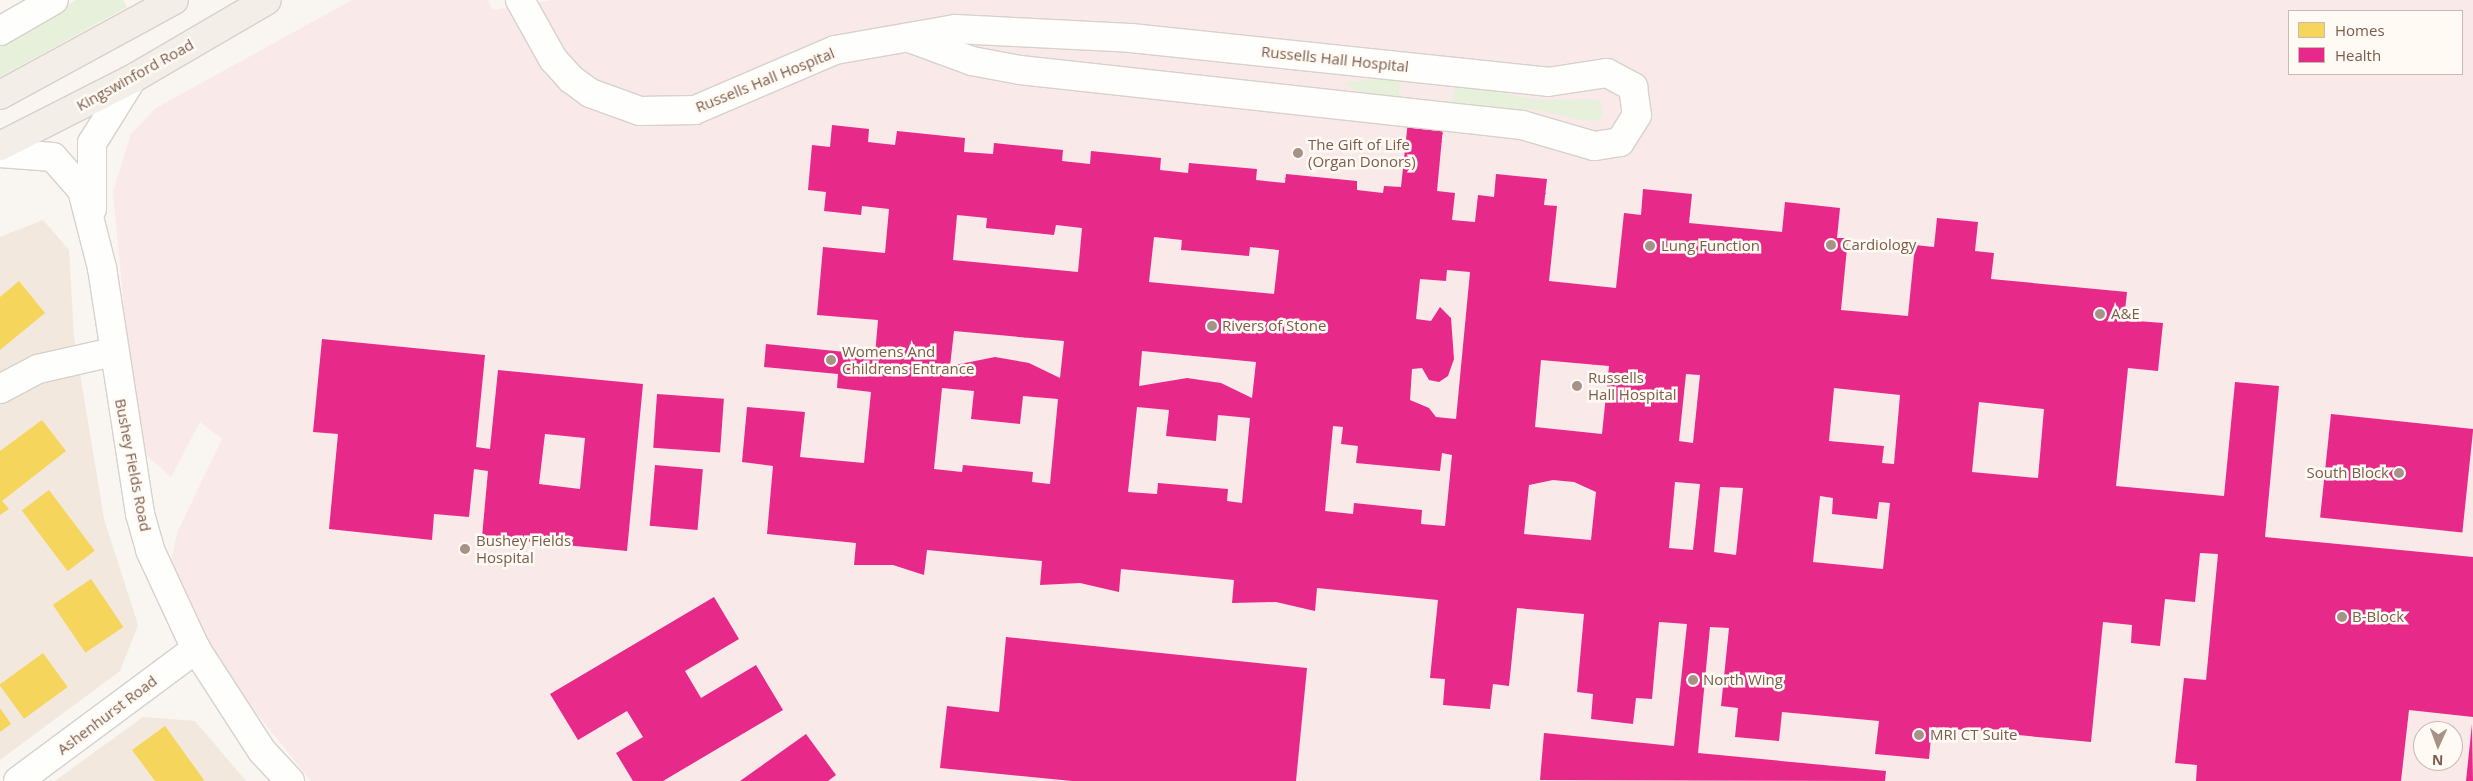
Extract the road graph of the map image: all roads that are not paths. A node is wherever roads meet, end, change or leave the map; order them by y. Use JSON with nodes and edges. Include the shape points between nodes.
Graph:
{"nodes":[{"id":1,"x":54,"y":0,"type":"edge"},
{"id":2,"x":174,"y":0,"type":"edge"},
{"id":3,"x":268,"y":0,"type":"edge"},
{"id":4,"x":520,"y":0,"type":"edge"},
{"id":5,"x":536,"y":12,"type":"edge"},
{"id":6,"x":0,"y":31,"type":"edge"},
{"id":7,"x":912,"y":40,"type":"junction"},
{"id":8,"x":132,"y":79,"type":"junction"},
{"id":9,"x":0,"y":95,"type":"edge"},
{"id":10,"x":0,"y":146,"type":"edge"},
{"id":11,"x":0,"y":153,"type":"edge"},
{"id":12,"x":91,"y":230,"type":"junction"},
{"id":13,"x":112,"y":352,"type":"junction"},
{"id":14,"x":0,"y":389,"type":"edge"},
{"id":15,"x":196,"y":649,"type":"junction"},
{"id":16,"x":18,"y":781,"type":"edge"},
{"id":17,"x":290,"y":781,"type":"edge"}],
"edges":[{"from":1,"to":6,"type":"street"},
{"from":2,"to":9,"type":"main road"},
{"from":3,"to":8,"type":"main road","name":"Kingswinford Road"},
{"from":4,"to":5,"type":"street","name":"Russells Hall Hospital"},
{"from":5,"to":7,"type":"street","name":"Russells Hall Hospital","via":[[553,59],[590,93],[640,111],[666,113],[721,101],[787,68],[835,50]]},
{"from":7,"to":7,"type":"street","name":"Russells Hall Hospital","via":[[955,29],[1047,32],[1548,82],[1608,73],[1633,87],[1637,115],[1620,142],[1594,146],[1522,125],[1020,70],[972,61]]},
{"from":8,"to":10,"type":"main road","name":"Kingswinford Road"},
{"from":8,"to":12,"type":"street","name":"Bushey Fields Road","via":[[102,120],[92,143]]},
{"from":11,"to":12,"type":"street","name":"Bushey Fields Road","via":[[53,157],[82,190]]},
{"from":12,"to":13,"type":"street","name":"Bushey Fields Road","via":[[102,268]]},
{"from":13,"to":14,"type":"street","via":[[38,370]]},
{"from":13,"to":15,"type":"street","name":"Bushey Fields Road","via":[[140,514],[150,550]]},
{"from":15,"to":16,"type":"street","name":"Ashenhurst Road"},
{"from":15,"to":17,"type":"street","name":"Bushey Fields Road","via":[[262,751]]}]}
